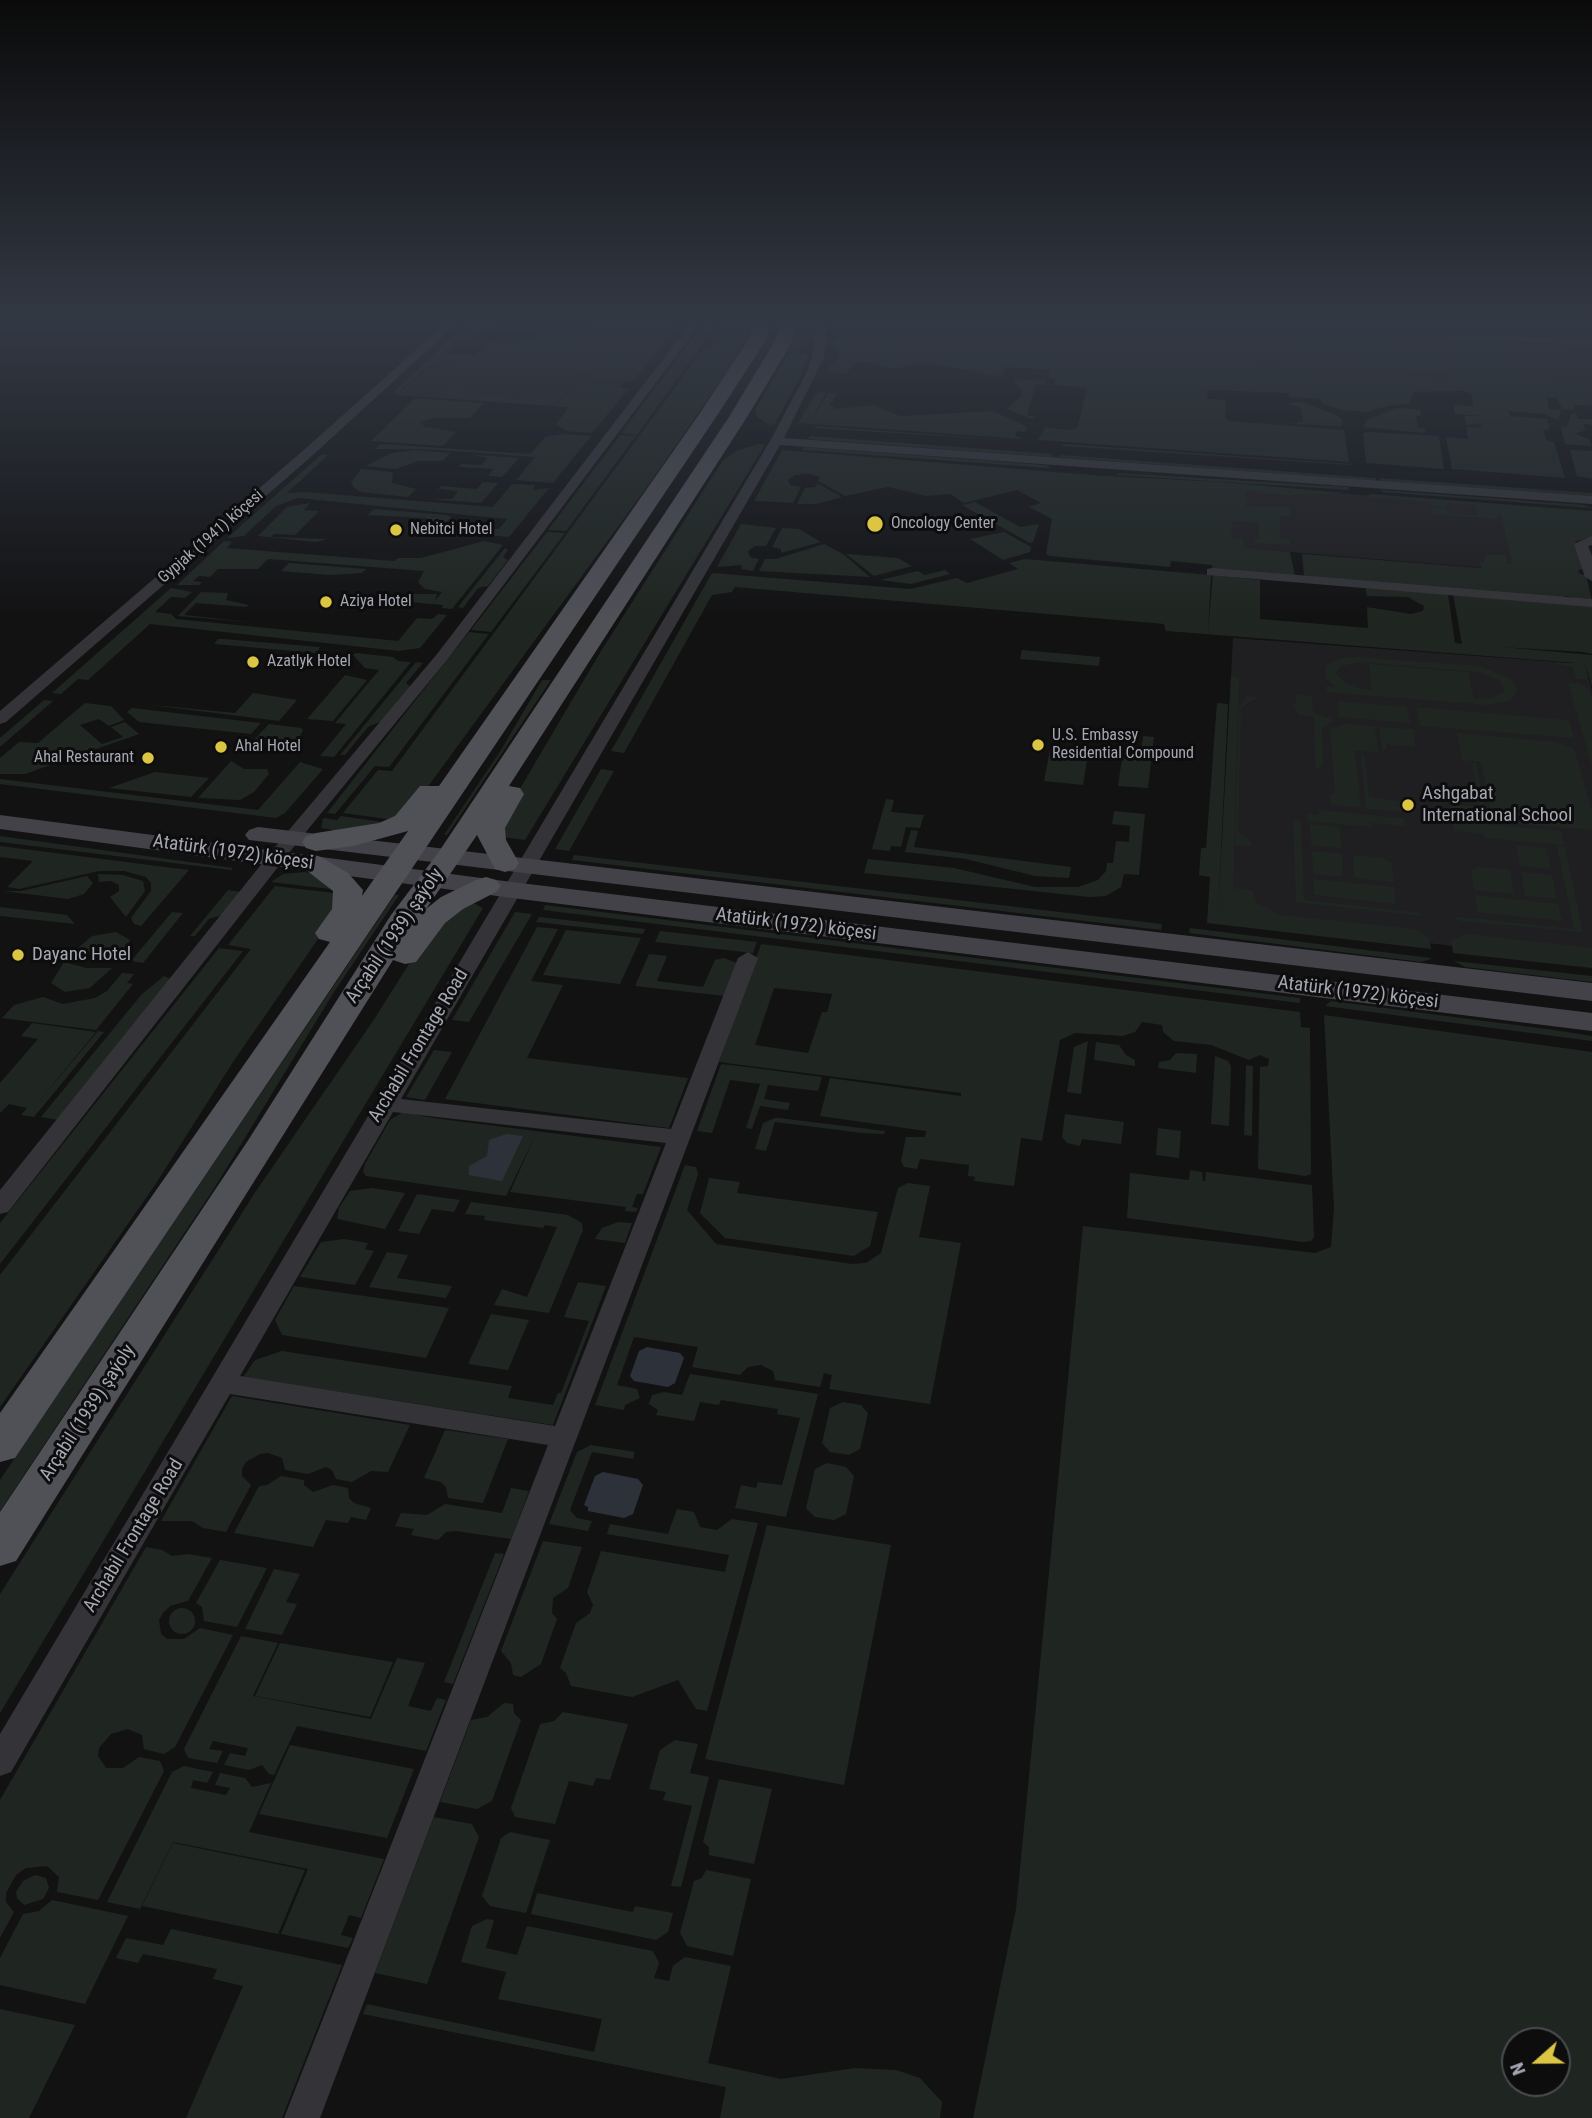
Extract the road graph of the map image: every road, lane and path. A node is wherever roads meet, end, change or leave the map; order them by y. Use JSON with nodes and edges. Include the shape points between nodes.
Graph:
{"nodes":[{"id":1,"x":343,"y":423,"type":"edge"},
{"id":2,"x":620,"y":423,"type":"edge"},
{"id":3,"x":703,"y":423,"type":"edge"},
{"id":4,"x":734,"y":423,"type":"edge"},
{"id":5,"x":786,"y":423,"type":"edge"},
{"id":6,"x":779,"y":436,"type":"junction"},
{"id":7,"x":1592,"y":489,"type":"edge"},
{"id":8,"x":1592,"y":500,"type":"edge"},
{"id":9,"x":1592,"y":540,"type":"edge"},
{"id":10,"x":1212,"y":572,"type":"dead end"},
{"id":11,"x":1591,"y":573,"type":"edge"},
{"id":12,"x":1592,"y":603,"type":"edge"},
{"id":13,"x":520,"y":688,"type":"junction"},
{"id":14,"x":558,"y":691,"type":"junction"},
{"id":15,"x":5,"y":714,"type":"edge"},
{"id":16,"x":0,"y":801,"type":"edge"},
{"id":17,"x":0,"y":822,"type":"edge"},
{"id":18,"x":299,"y":851,"type":"junction"},
{"id":19,"x":400,"y":863,"type":"junction"},
{"id":20,"x":440,"y":868,"type":"junction"},
{"id":21,"x":507,"y":876,"type":"junction"},
{"id":22,"x":748,"y":958,"type":"dead end"},
{"id":23,"x":1592,"y":992,"type":"edge"},
{"id":24,"x":1592,"y":1022,"type":"edge"},
{"id":25,"x":384,"y":1104,"type":"junction"},
{"id":26,"x":680,"y":1137,"type":"junction"},
{"id":27,"x":205,"y":1149,"type":"junction"},
{"id":28,"x":259,"y":1150,"type":"junction"},
{"id":29,"x":0,"y":1206,"type":"edge"},
{"id":30,"x":223,"y":1383,"type":"junction"},
{"id":31,"x":563,"y":1437,"type":"junction"},
{"id":32,"x":0,"y":1446,"type":"edge"},
{"id":33,"x":0,"y":1548,"type":"edge"},
{"id":34,"x":0,"y":1762,"type":"edge"},
{"id":35,"x":302,"y":2118,"type":"edge"}],
"edges":[{"from":1,"to":15,"type":"street","name":"Gypjak (1941) köçesi"},
{"from":2,"to":18,"type":"street"},
{"from":3,"to":13,"type":"main road","name":"Arçabil (1939) şaýoly"},
{"from":4,"to":14,"type":"main road","name":"Arçabil (1939) şaýoly"},
{"from":5,"to":6,"type":"street","name":"Archabil Frontage Road"},
{"from":6,"to":7,"type":"street"},
{"from":6,"to":8,"type":"street"},
{"from":6,"to":21,"type":"street","name":"Archabil Frontage Road"},
{"from":9,"to":11,"type":"street","via":[[1581,544]]},
{"from":10,"to":12,"type":"street"},
{"from":13,"to":18,"type":"main road","via":[[491,707],[405,822],[371,835]]},
{"from":13,"to":19,"type":"main road","name":"Arçabil (1939) şaýoly"},
{"from":14,"to":20,"type":"main road","name":"Arçabil (1939) şaýoly"},
{"from":14,"to":21,"type":"main road","via":[[562,713],[491,828]]},
{"from":16,"to":18,"type":"main road","name":"Atatürk (1972) köçesi"},
{"from":17,"to":18,"type":"main road","name":"Atatürk (1972) köçesi"},
{"from":18,"to":19,"type":"main road","name":"Atatürk (1972) köçesi"},
{"from":18,"to":27,"type":"main road","via":[[347,887],[347,909],[241,1060]]},
{"from":18,"to":29,"type":"street"},
{"from":19,"to":20,"type":"main road","name":"Atatürk (1972) köçesi"},
{"from":19,"to":27,"type":"main road","name":"Arçabil (1939) şaýoly"},
{"from":20,"to":21,"type":"main road","name":"Atatürk (1972) köçesi"},
{"from":20,"to":28,"type":"main road","name":"Arçabil (1939) şaýoly"},
{"from":21,"to":23,"type":"main road","name":"Atatürk (1972) köçesi"},
{"from":21,"to":24,"type":"main road","name":"Atatürk (1972) köçesi"},
{"from":21,"to":25,"type":"street","name":"Archabil Frontage Road"},
{"from":21,"to":28,"type":"main road","via":[[452,903],[424,927],[324,1079]]},
{"from":22,"to":26,"type":"street"},
{"from":25,"to":26,"type":"street"},
{"from":25,"to":30,"type":"street","name":"Archabil Frontage Road"},
{"from":26,"to":31,"type":"street"},
{"from":27,"to":32,"type":"main road","name":"Arçabil (1939) şaýoly"},
{"from":28,"to":33,"type":"main road","name":"Arçabil (1939) şaýoly"},
{"from":30,"to":31,"type":"street"},
{"from":30,"to":34,"type":"street","name":"Archabil Frontage Road"},
{"from":31,"to":35,"type":"street"}]}
